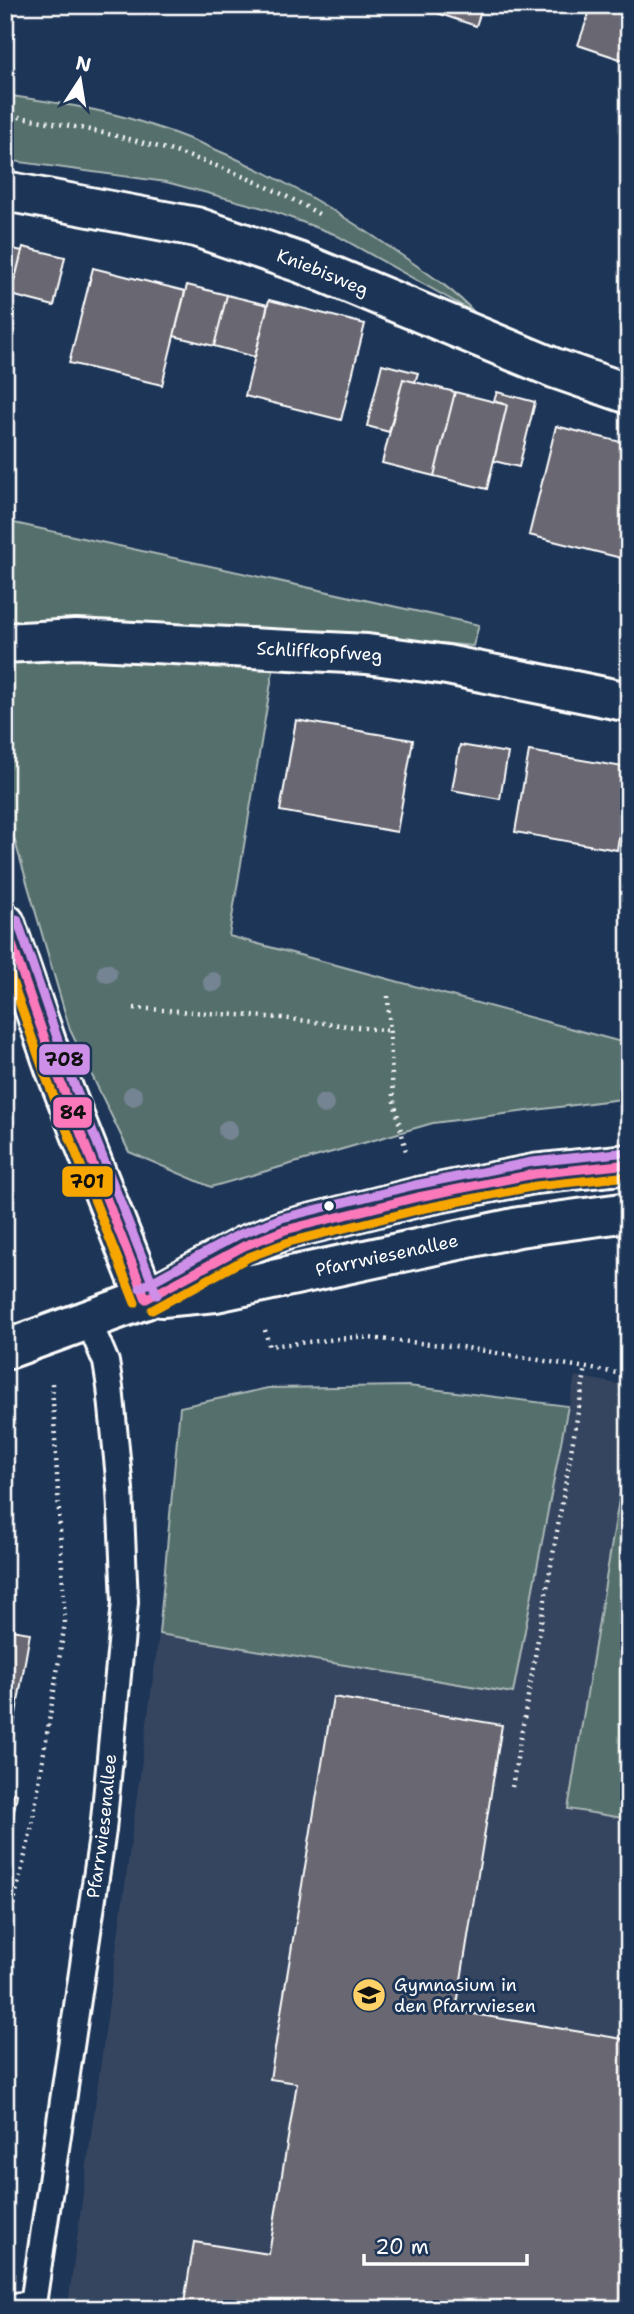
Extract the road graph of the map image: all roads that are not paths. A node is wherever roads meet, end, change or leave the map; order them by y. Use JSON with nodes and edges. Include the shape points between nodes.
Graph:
{"nodes":[{"id":1,"x":5,"y":191,"type":"edge"},
{"id":2,"x":629,"y":394,"type":"edge"},
{"id":3,"x":5,"y":643,"type":"edge"},
{"id":4,"x":629,"y":702,"type":"edge"},
{"id":5,"x":5,"y":923,"type":"edge"},
{"id":6,"x":629,"y":1164,"type":"edge"},
{"id":7,"x":629,"y":1212,"type":"edge"},
{"id":8,"x":146,"y":1299,"type":"junction"},
{"id":9,"x":89,"y":1322,"type":"junction"},
{"id":10,"x":5,"y":1350,"type":"edge"},
{"id":11,"x":5,"y":2307,"type":"edge"}],
"edges":[{"from":1,"to":2,"type":"street","name":"Kniebisweg","via":[[196,226]]},
{"from":3,"to":4,"type":"street","name":"Schliffkopfweg","via":[[76,639],[367,654],[447,665]]},
{"from":5,"to":8,"type":"street","via":[[55,1068]]},
{"from":6,"to":8,"type":"street","name":"Pfarrwiesenallee","via":[[534,1174],[285,1230],[244,1246]]},
{"from":7,"to":8,"type":"street","name":"Pfarrwiesenallee","via":[[519,1227],[216,1292]]},
{"from":8,"to":9,"type":"street","name":"Pfarrwiesenallee"},
{"from":9,"to":10,"type":"street","name":"Pfarrwiesenallee"},
{"from":9,"to":11,"type":"lane","name":"Pfarrwiesenallee","via":[[106,1362],[110,1387],[125,1602],[103,1830],[33,2304]]}]}
